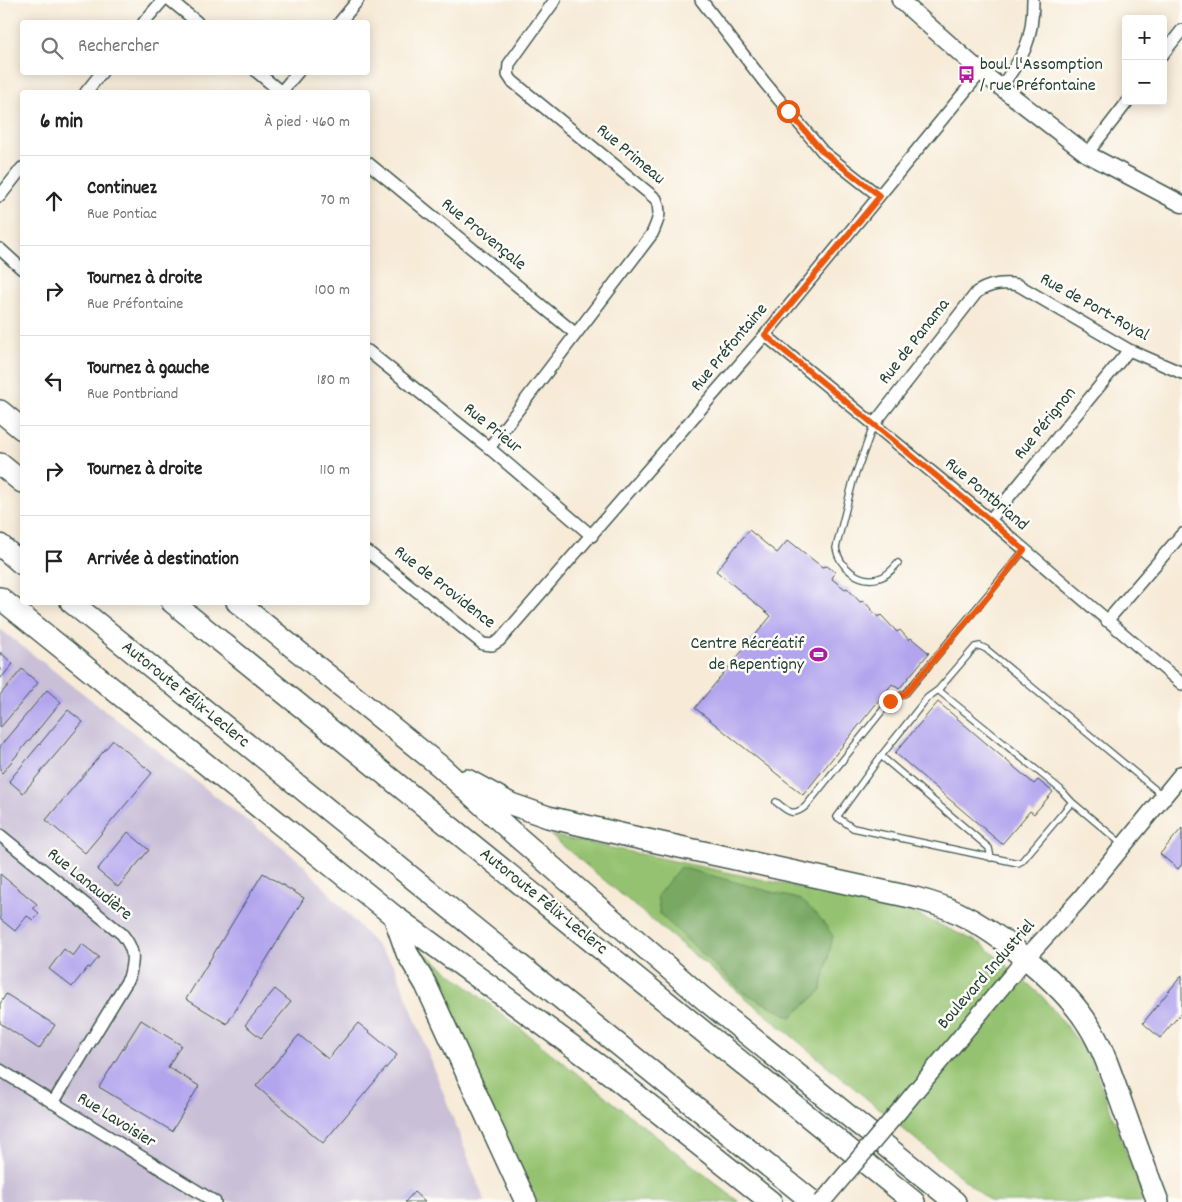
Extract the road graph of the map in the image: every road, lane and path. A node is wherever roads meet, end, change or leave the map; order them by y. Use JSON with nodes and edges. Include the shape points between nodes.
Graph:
{"nodes":[{"id":1,"x":163,"y":0,"type":"edge"},
{"id":2,"x":170,"y":0,"type":"edge"},
{"id":3,"x":358,"y":0,"type":"edge"},
{"id":4,"x":555,"y":0,"type":"edge"},
{"id":5,"x":701,"y":0,"type":"edge"},
{"id":6,"x":900,"y":0,"type":"edge"},
{"id":7,"x":1033,"y":0,"type":"edge"},
{"id":8,"x":146,"y":20,"type":"edge"},
{"id":9,"x":195,"y":20,"type":"edge"},
{"id":10,"x":342,"y":20,"type":"edge"},
{"id":11,"x":1182,"y":30,"type":"edge"},
{"id":12,"x":1167,"y":49,"type":"edge"},
{"id":13,"x":981,"y":72,"type":"junction"},
{"id":14,"x":100,"y":75,"type":"edge"},
{"id":15,"x":261,"y":75,"type":"edge"},
{"id":16,"x":295,"y":75,"type":"edge"},
{"id":17,"x":1000,"y":88,"type":"junction"},
{"id":18,"x":88,"y":90,"type":"edge"},
{"id":19,"x":279,"y":90,"type":"edge"},
{"id":20,"x":283,"y":90,"type":"edge"},
{"id":21,"x":1125,"y":105,"type":"edge"},
{"id":22,"x":1087,"y":154,"type":"junction"},
{"id":23,"x":370,"y":165,"type":"edge"},
{"id":24,"x":20,"y":171,"type":"edge"},
{"id":25,"x":0,"y":196,"type":"edge"},
{"id":26,"x":880,"y":196,"type":"junction"},
{"id":27,"x":1182,"y":204,"type":"edge"},
{"id":28,"x":0,"y":249,"type":"edge"},
{"id":29,"x":20,"y":267,"type":"edge"},
{"id":30,"x":987,"y":286,"type":"joint"},
{"id":31,"x":576,"y":334,"type":"junction"},
{"id":32,"x":765,"y":335,"type":"junction"},
{"id":33,"x":1129,"y":350,"type":"junction"},
{"id":34,"x":370,"y":353,"type":"edge"},
{"id":35,"x":1182,"y":373,"type":"edge"},
{"id":36,"x":0,"y":411,"type":"edge"},
{"id":37,"x":874,"y":424,"type":"junction"},
{"id":38,"x":20,"y":427,"type":"edge"},
{"id":39,"x":489,"y":448,"type":"junction"},
{"id":40,"x":0,"y":464,"type":"edge"},
{"id":41,"x":20,"y":480,"type":"edge"},
{"id":42,"x":990,"y":520,"type":"junction"},
{"id":43,"x":1182,"y":534,"type":"edge"},
{"id":44,"x":592,"y":536,"type":"junction"},
{"id":45,"x":0,"y":545,"type":"edge"},
{"id":46,"x":1024,"y":550,"type":"junction"},
{"id":47,"x":370,"y":554,"type":"edge"},
{"id":48,"x":20,"y":562,"type":"edge"},
{"id":49,"x":898,"y":564,"type":"dead end"},
{"id":50,"x":0,"y":598,"type":"edge"},
{"id":51,"x":75,"y":605,"type":"edge"},
{"id":52,"x":176,"y":605,"type":"edge"},
{"id":53,"x":241,"y":605,"type":"edge"},
{"id":54,"x":1107,"y":621,"type":"junction"},
{"id":55,"x":500,"y":640,"type":"joint"},
{"id":56,"x":1182,"y":684,"type":"edge"},
{"id":57,"x":938,"y":690,"type":"junction"},
{"id":58,"x":881,"y":756,"type":"junction"},
{"id":59,"x":440,"y":766,"type":"junction"},
{"id":60,"x":1182,"y":774,"type":"edge"},
{"id":61,"x":1164,"y":796,"type":"junction"},
{"id":62,"x":776,"y":802,"type":"dead end"},
{"id":63,"x":1072,"y":802,"type":"junction"},
{"id":64,"x":0,"y":835,"type":"edge"},
{"id":65,"x":1124,"y":845,"type":"junction"},
{"id":66,"x":992,"y":858,"type":"junction"},
{"id":67,"x":394,"y":916,"type":"junction"},
{"id":68,"x":1025,"y":960,"type":"junction"},
{"id":69,"x":0,"y":1070,"type":"edge"},
{"id":70,"x":53,"y":1103,"type":"junction"},
{"id":71,"x":214,"y":1202,"type":"edge"},
{"id":72,"x":526,"y":1202,"type":"edge"},
{"id":73,"x":771,"y":1202,"type":"edge"},
{"id":74,"x":813,"y":1202,"type":"edge"},
{"id":75,"x":822,"y":1202,"type":"edge"},
{"id":76,"x":914,"y":1202,"type":"edge"},
{"id":77,"x":955,"y":1202,"type":"edge"},
{"id":78,"x":1158,"y":1202,"type":"edge"}],
"edges":[{"from":1,"to":8,"type":"street"},
{"from":2,"to":9,"type":"street"},
{"from":3,"to":10,"type":"street"},
{"from":4,"to":31,"type":"street","name":"Rue Primeau","via":[[509,64],[508,75],[656,199],[660,207],[659,220],[652,234]]},
{"from":5,"to":26,"type":"street","via":[[823,152]]},
{"from":6,"to":13,"type":"street"},
{"from":7,"to":17,"type":"street","via":[[1025,51]]},
{"from":11,"to":12,"type":"street"},
{"from":13,"to":17,"type":"street"},
{"from":13,"to":26,"type":"street","name":"Rue Préfontaine"},
{"from":14,"to":18,"type":"street"},
{"from":15,"to":19,"type":"street"},
{"from":16,"to":20,"type":"street"},
{"from":17,"to":22,"type":"street"},
{"from":21,"to":22,"type":"street"},
{"from":22,"to":27,"type":"street"},
{"from":23,"to":31,"type":"street","name":"Rue Provençale"},
{"from":24,"to":25,"type":"street"},
{"from":26,"to":32,"type":"street","name":"Rue Préfontaine"},
{"from":28,"to":29,"type":"street"},
{"from":30,"to":33,"type":"street","name":"Rue de Port-Royal","via":[[1005,282],[1018,285]]},
{"from":30,"to":37,"type":"street","name":"Rue de Panama","via":[[977,292]]},
{"from":31,"to":39,"type":"street","name":"Rue Primeau"},
{"from":32,"to":37,"type":"street","name":"Rue Pontbriand"},
{"from":32,"to":44,"type":"street","name":"Rue Préfontaine"},
{"from":33,"to":35,"type":"street","name":"Rue de Port-Royal"},
{"from":33,"to":42,"type":"street","name":"Rue Pérignon"},
{"from":34,"to":39,"type":"street","name":"Rue Prieur"},
{"from":36,"to":38,"type":"highway"},
{"from":37,"to":42,"type":"street","name":"Rue Pontbriand"},
{"from":37,"to":49,"type":"lane","via":[[853,481],[836,548],[837,556],[845,568],[860,576],[878,578]]},
{"from":39,"to":44,"type":"street","name":"Rue Prieur"},
{"from":40,"to":41,"type":"highway"},
{"from":42,"to":46,"type":"street","name":"Rue Pontbriand"},
{"from":43,"to":54,"type":"street"},
{"from":44,"to":55,"type":"street","name":"Rue Préfontaine"},
{"from":45,"to":48,"type":"highway"},
{"from":46,"to":54,"type":"street","name":"Rue Pontbriand"},
{"from":46,"to":62,"type":"lane","via":[[906,693],[890,701],[806,806],[794,813]]},
{"from":47,"to":55,"type":"street","name":"Rue de Providence","via":[[483,644],[492,645]]},
{"from":50,"to":67,"type":"highway"},
{"from":51,"to":74,"type":"highway","name":"Autoroute Félix-Leclerc"},
{"from":52,"to":76,"type":"highway","name":"Autoroute Félix-Leclerc"},
{"from":53,"to":59,"type":"highway"},
{"from":54,"to":56,"type":"street","name":"Rue Pontbriand"},
{"from":57,"to":58,"type":"lane","via":[[927,698]]},
{"from":57,"to":61,"type":"lane","via":[[975,647],[980,646]]},
{"from":57,"to":63,"type":"lane"},
{"from":58,"to":66,"type":"lane","via":[[989,848]]},
{"from":58,"to":66,"type":"lane","via":[[837,817],[853,828]]},
{"from":59,"to":68,"type":"highway","via":[[511,804],[548,817],[937,904],[977,923]]},
{"from":59,"to":77,"type":"highway","via":[[697,992]]},
{"from":60,"to":61,"type":"street","name":"Boulevard Industriel"},
{"from":61,"to":65,"type":"street","name":"Boulevard Industriel"},
{"from":63,"to":65,"type":"lane"},
{"from":63,"to":66,"type":"lane","via":[[1022,861]]},
{"from":64,"to":70,"type":"street","name":"Rue Lanaudière","via":[[122,934],[133,953],[129,978]]},
{"from":65,"to":68,"type":"street","name":"Boulevard Industriel"},
{"from":67,"to":72,"type":"highway","via":[[407,952]]},
{"from":67,"to":73,"type":"highway","via":[[610,1073]]},
{"from":68,"to":75,"type":"street","name":"Boulevard Industriel","bridge":true},
{"from":68,"to":78,"type":"highway","via":[[1067,997],[1090,1027],[1107,1063]]},
{"from":69,"to":70,"type":"street","name":"Rue Lavoisier"},
{"from":70,"to":71,"type":"street","name":"Rue Lavoisier"}]}
